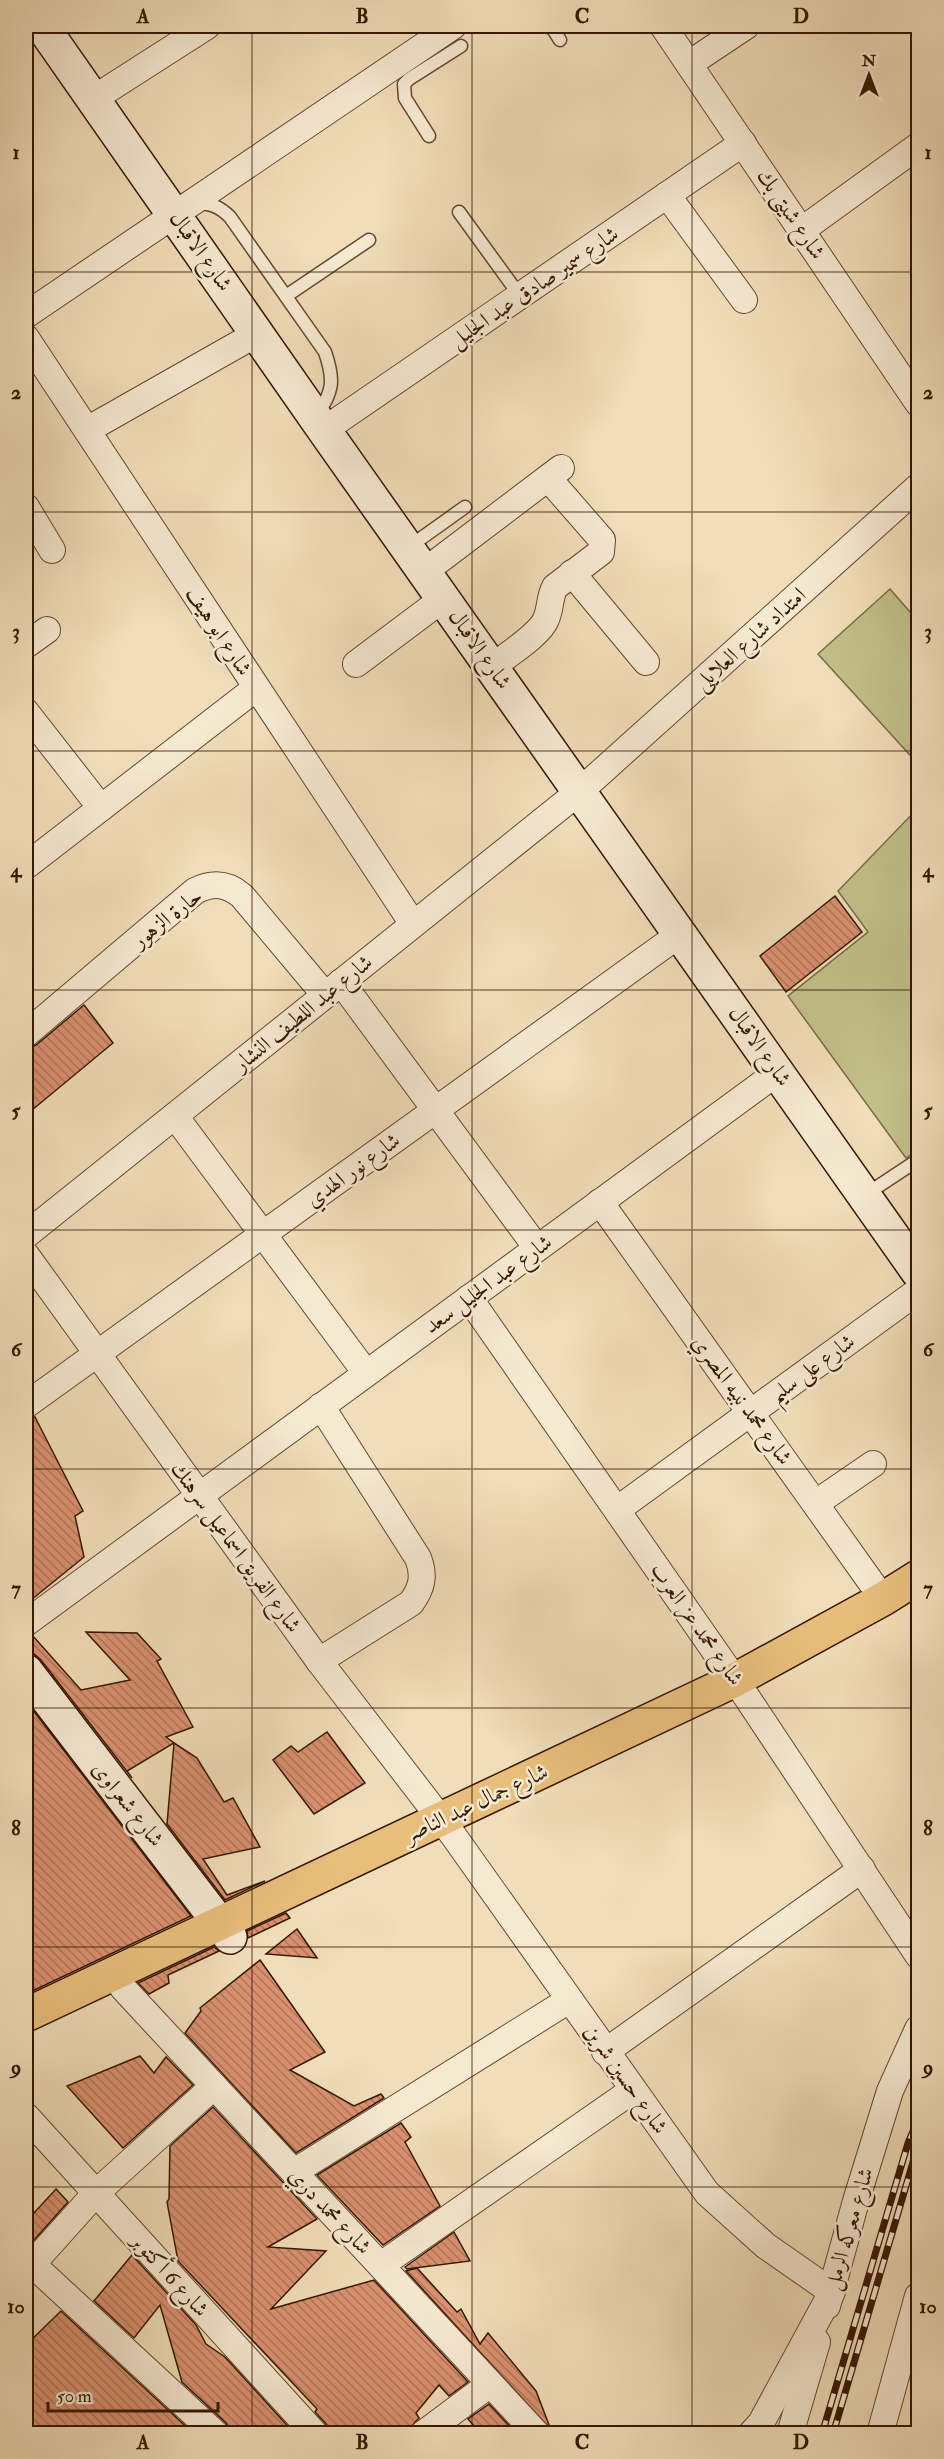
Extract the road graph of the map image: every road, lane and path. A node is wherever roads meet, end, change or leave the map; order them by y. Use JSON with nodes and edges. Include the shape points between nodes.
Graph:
{"nodes":[{"id":1,"x":42,"y":26,"type":"edge"},
{"id":2,"x":551,"y":26,"type":"edge"},
{"id":3,"x":663,"y":26,"type":"edge"},
{"id":4,"x":746,"y":26,"type":"edge"},
{"id":5,"x":192,"y":30,"type":"edge"},
{"id":6,"x":457,"y":36,"type":"edge"},
{"id":7,"x":560,"y":40,"type":"dead end"},
{"id":8,"x":424,"y":58,"type":"junction"},
{"id":9,"x":689,"y":64,"type":"junction"},
{"id":10,"x":93,"y":99,"type":"junction"},
{"id":11,"x":429,"y":136,"type":"dead end"},
{"id":12,"x":743,"y":143,"type":"junction"},
{"id":13,"x":918,"y":146,"type":"edge"},
{"id":14,"x":667,"y":195,"type":"junction"},
{"id":15,"x":184,"y":209,"type":"junction"},
{"id":16,"x":459,"y":212,"type":"dead end"},
{"id":17,"x":802,"y":230,"type":"junction"},
{"id":18,"x":369,"y":240,"type":"dead end"},
{"id":19,"x":520,"y":296,"type":"junction"},
{"id":20,"x":286,"y":297,"type":"junction"},
{"id":21,"x":744,"y":300,"type":"dead end"},
{"id":22,"x":26,"y":315,"type":"edge"},
{"id":23,"x":258,"y":333,"type":"junction"},
{"id":24,"x":26,"y":338,"type":"edge"},
{"id":25,"x":918,"y":402,"type":"edge"},
{"id":26,"x":320,"y":424,"type":"junction"},
{"id":27,"x":87,"y":430,"type":"junction"},
{"id":28,"x":918,"y":487,"type":"edge"},
{"id":29,"x":26,"y":507,"type":"edge"},
{"id":30,"x":465,"y":507,"type":"dead end"},
{"id":31,"x":52,"y":550,"type":"dead end"},
{"id":32,"x":416,"y":559,"type":"junction"},
{"id":33,"x":572,"y":573,"type":"junction"},
{"id":34,"x":444,"y":597,"type":"junction"},
{"id":35,"x":47,"y":630,"type":"dead end"},
{"id":36,"x":26,"y":645,"type":"edge"},
{"id":37,"x":646,"y":662,"type":"dead end"},
{"id":38,"x":356,"y":664,"type":"dead end"},
{"id":39,"x":492,"y":667,"type":"junction"},
{"id":40,"x":256,"y":688,"type":"junction"},
{"id":41,"x":26,"y":712,"type":"edge"},
{"id":42,"x":580,"y":791,"type":"junction"},
{"id":43,"x":101,"y":808,"type":"junction"},
{"id":44,"x":26,"y":866,"type":"edge"},
{"id":45,"x":413,"y":924,"type":"junction"},
{"id":46,"x":680,"y":934,"type":"junction"},
{"id":47,"x":333,"y":989,"type":"junction"},
{"id":48,"x":26,"y":1034,"type":"edge"},
{"id":49,"x":778,"y":1072,"type":"junction"},
{"id":50,"x":435,"y":1111,"type":"junction"},
{"id":51,"x":175,"y":1116,"type":"junction"},
{"id":52,"x":918,"y":1160,"type":"edge"},
{"id":53,"x":864,"y":1195,"type":"junction"},
{"id":54,"x":600,"y":1202,"type":"junction"},
{"id":55,"x":263,"y":1234,"type":"junction"},
{"id":56,"x":26,"y":1235,"type":"edge"},
{"id":57,"x":537,"y":1248,"type":"junction"},
{"id":58,"x":26,"y":1255,"type":"edge"},
{"id":59,"x":918,"y":1272,"type":"edge"},
{"id":60,"x":918,"y":1291,"type":"edge"},
{"id":61,"x":470,"y":1298,"type":"junction"},
{"id":62,"x":97,"y":1354,"type":"junction"},
{"id":63,"x":366,"y":1373,"type":"junction"},
{"id":64,"x":26,"y":1405,"type":"edge"},
{"id":65,"x":321,"y":1406,"type":"junction"},
{"id":66,"x":751,"y":1412,"type":"junction"},
{"id":67,"x":873,"y":1464,"type":"dead end"},
{"id":68,"x":199,"y":1495,"type":"junction"},
{"id":69,"x":816,"y":1503,"type":"junction"},
{"id":70,"x":618,"y":1509,"type":"junction"},
{"id":71,"x":918,"y":1577,"type":"edge"},
{"id":72,"x":918,"y":1597,"type":"edge"},
{"id":73,"x":884,"y":1599,"type":"junction"},
{"id":74,"x":26,"y":1623,"type":"edge"},
{"id":75,"x":319,"y":1661,"type":"junction"},
{"id":76,"x":26,"y":1671,"type":"edge"},
{"id":77,"x":739,"y":1685,"type":"junction"},
{"id":78,"x":447,"y":1827,"type":"junction"},
{"id":79,"x":862,"y":1869,"type":"junction"},
{"id":80,"x":225,"y":1931,"type":"junction"},
{"id":81,"x":918,"y":1955,"type":"edge"},
{"id":82,"x":123,"y":1988,"type":"junction"},
{"id":83,"x":569,"y":2000,"type":"junction"},
{"id":84,"x":26,"y":2015,"type":"edge"},
{"id":85,"x":918,"y":2030,"type":"edge"},
{"id":86,"x":26,"y":2034,"type":"edge"},
{"id":87,"x":605,"y":2052,"type":"junction"},
{"id":88,"x":214,"y":2086,"type":"junction"},
{"id":89,"x":633,"y":2090,"type":"junction"},
{"id":90,"x":26,"y":2116,"type":"edge"},
{"id":91,"x":294,"y":2172,"type":"junction"},
{"id":92,"x":96,"y":2193,"type":"junction"},
{"id":93,"x":381,"y":2265,"type":"junction"},
{"id":94,"x":29,"y":2268,"type":"edge"},
{"id":95,"x":832,"y":2292,"type":"junction"},
{"id":96,"x":918,"y":2296,"type":"edge"},
{"id":97,"x":911,"y":2354,"type":"edge"},
{"id":98,"x":490,"y":2384,"type":"junction"},
{"id":99,"x":216,"y":2433,"type":"edge"},
{"id":100,"x":315,"y":2433,"type":"edge"},
{"id":101,"x":423,"y":2433,"type":"edge"},
{"id":102,"x":537,"y":2433,"type":"edge"},
{"id":103,"x":751,"y":2433,"type":"edge"},
{"id":104,"x":790,"y":2433,"type":"edge"},
{"id":105,"x":880,"y":2433,"type":"edge"}],
"edges":[{"from":1,"to":10,"type":"street","name":"شارع الاقبال"},
{"from":2,"to":7,"type":"lane"},
{"from":3,"to":9,"type":"street","name":"شارع شيتى بك"},
{"from":4,"to":9,"type":"street"},
{"from":5,"to":10,"type":"street"},
{"from":6,"to":8,"type":"street"},
{"from":8,"to":11,"type":"lane","via":[[404,84],[403,92]]},
{"from":8,"to":15,"type":"street"},
{"from":9,"to":12,"type":"street","name":"شارع شيتى بك"},
{"from":10,"to":15,"type":"street","name":"شارع الاقبال"},
{"from":12,"to":14,"type":"street","name":"شارع سمير صادق عبد الجليل"},
{"from":12,"to":17,"type":"street","name":"شارع شيتى بك"},
{"from":13,"to":17,"type":"street"},
{"from":14,"to":19,"type":"street","name":"شارع سمير صادق عبد الجليل"},
{"from":14,"to":21,"type":"street"},
{"from":15,"to":20,"type":"lane","via":[[208,203],[231,217]]},
{"from":15,"to":22,"type":"street"},
{"from":15,"to":23,"type":"street","name":"شارع الاقبال"},
{"from":16,"to":19,"type":"lane"},
{"from":17,"to":25,"type":"street","name":"شارع شيتى بك"},
{"from":18,"to":20,"type":"lane"},
{"from":19,"to":26,"type":"street","name":"شارع سمير صادق عبد الجليل"},
{"from":20,"to":26,"type":"lane","via":[[325,352],[332,375]]},
{"from":23,"to":26,"type":"street","name":"شارع الاقبال"},
{"from":23,"to":27,"type":"street"},
{"from":24,"to":27,"type":"street","name":"شارع ابو هيف"},
{"from":26,"to":32,"type":"street","name":"شارع الاقبال"},
{"from":27,"to":40,"type":"street","name":"شارع ابو هيف"},
{"from":28,"to":42,"type":"street","name":"امتداد شارع العلايلى"},
{"from":29,"to":31,"type":"street"},
{"from":30,"to":32,"type":"lane"},
{"from":32,"to":33,"type":"street","via":[[554,473],[602,540],[601,552]]},
{"from":32,"to":34,"type":"street","name":"شارع الاقبال"},
{"from":33,"to":37,"type":"street"},
{"from":33,"to":39,"type":"street","via":[[550,595],[543,625]]},
{"from":34,"to":38,"type":"street"},
{"from":34,"to":39,"type":"street","name":"شارع الاقبال"},
{"from":35,"to":36,"type":"street"},
{"from":39,"to":42,"type":"street","name":"شارع الاقبال"},
{"from":40,"to":43,"type":"street"},
{"from":40,"to":45,"type":"street","name":"شارع ابو هيف"},
{"from":41,"to":43,"type":"street"},
{"from":42,"to":45,"type":"street","name":"شارع عبد اللطيف النشار"},
{"from":42,"to":46,"type":"street","name":"شارع الاقبال"},
{"from":43,"to":44,"type":"street"},
{"from":45,"to":47,"type":"street","name":"شارع عبد اللطيف النشار"},
{"from":46,"to":49,"type":"street","name":"شارع الاقبال"},
{"from":46,"to":50,"type":"street","name":"شارع نور الهدي"},
{"from":47,"to":48,"type":"street","name":"حارة الزهور","via":[[242,896],[234,889],[214,884],[195,891]]},
{"from":47,"to":50,"type":"street","name":"حارة الزهور"},
{"from":47,"to":51,"type":"street","name":"شارع عبد اللطيف النشار"},
{"from":49,"to":53,"type":"street","name":"شارع الاقبال"},
{"from":49,"to":54,"type":"street","name":"شارع عبد الجليل سعد"},
{"from":50,"to":55,"type":"street","name":"شارع نور الهدي"},
{"from":50,"to":57,"type":"street","name":"حارة الزهور"},
{"from":51,"to":55,"type":"street"},
{"from":51,"to":56,"type":"street","name":"شارع عبد اللطيف النشار"},
{"from":52,"to":53,"type":"lane"},
{"from":53,"to":59,"type":"street","name":"شارع الاقبال"},
{"from":54,"to":57,"type":"street","name":"شارع عبد الجليل سعد"},
{"from":54,"to":66,"type":"street","name":"شارع محمد نبيه المصري"},
{"from":55,"to":62,"type":"street","name":"شارع نور الهدي"},
{"from":55,"to":63,"type":"street"},
{"from":57,"to":61,"type":"street","name":"شارع عبد الجليل سعد"},
{"from":58,"to":62,"type":"street","name":"شارع الفريق اسماعيل سرهنك"},
{"from":60,"to":66,"type":"street","name":"شارع على سليم"},
{"from":61,"to":63,"type":"street","name":"شارع عبد الجليل سعد"},
{"from":61,"to":70,"type":"street","name":"شارع محمد عز العرب"},
{"from":62,"to":64,"type":"street","name":"شارع نور الهدي"},
{"from":62,"to":68,"type":"street","name":"شارع الفريق اسماعيل سرهنك"},
{"from":63,"to":65,"type":"street","name":"شارع عبد الجليل سعد"},
{"from":65,"to":68,"type":"street","name":"شارع عبد الجليل سعد"},
{"from":65,"to":75,"type":"street","via":[[418,1558],[422,1582],[411,1603]]},
{"from":66,"to":69,"type":"street","name":"شارع محمد نبيه المصري"},
{"from":66,"to":70,"type":"street","name":"شارع على سليم"},
{"from":67,"to":69,"type":"street"},
{"from":68,"to":74,"type":"street","name":"شارع عبد الجليل سعد"},
{"from":68,"to":75,"type":"street","name":"شارع الفريق اسماعيل سرهنك"},
{"from":69,"to":73,"type":"street","name":"شارع محمد نبيه المصري"},
{"from":70,"to":77,"type":"street","name":"شارع محمد عز العرب"},
{"from":71,"to":73,"type":"main road","name":"شارع جمال عبد الناصر"},
{"from":72,"to":77,"type":"main road","name":"شارع جمال عبد الناصر"},
{"from":73,"to":77,"type":"main road","name":"شارع جمال عبد الناصر"},
{"from":75,"to":78,"type":"street","name":"شارع الفريق اسماعيل سرهنك"},
{"from":76,"to":80,"type":"street","name":"شارع شعراوى"},
{"from":77,"to":78,"type":"main road","name":"شارع جمال عبد الناصر"},
{"from":77,"to":79,"type":"street","name":"شارع محمد عز العرب"},
{"from":78,"to":80,"type":"main road","name":"شارع جمال عبد الناصر"},
{"from":78,"to":83,"type":"street","name":"شارع حسين شرين"},
{"from":79,"to":81,"type":"street","name":"شارع محمد عز العرب"},
{"from":79,"to":87,"type":"street"},
{"from":80,"to":82,"type":"main road","name":"شارع جمال عبد الناصر"},
{"from":80,"to":84,"type":"main road","name":"شارع جمال عبد الناصر"},
{"from":82,"to":86,"type":"main road","name":"شارع جمال عبد الناصر"},
{"from":82,"to":88,"type":"street","name":"شارع محمد دري"},
{"from":83,"to":87,"type":"street","name":"شارع حسين شرين"},
{"from":83,"to":91,"type":"street"},
{"from":85,"to":95,"type":"street","name":"شارع معركه الرمل","via":[[890,2091]]},
{"from":87,"to":89,"type":"street","name":"شارع حسين شرين"},
{"from":88,"to":91,"type":"street","name":"شارع محمد دري"},
{"from":88,"to":92,"type":"street"},
{"from":89,"to":93,"type":"street"},
{"from":89,"to":95,"type":"street","name":"شارع حسين شرين","via":[[707,2193],[766,2246]]},
{"from":90,"to":92,"type":"street","name":"شارع 6 أكتوبر"},
{"from":91,"to":93,"type":"street","name":"شارع محمد دري"},
{"from":92,"to":94,"type":"street"},
{"from":92,"to":100,"type":"street","name":"شارع 6 أكتوبر"},
{"from":93,"to":98,"type":"street","name":"شارع محمد دري"},
{"from":94,"to":99,"type":"street"},
{"from":95,"to":103,"type":"street","via":[[761,2423]]},
{"from":95,"to":104,"type":"street","name":"شارع معركه الرمل"},
{"from":96,"to":97,"type":"street"},
{"from":97,"to":105,"type":"street"},
{"from":98,"to":101,"type":"street"},
{"from":98,"to":102,"type":"street","name":"شارع محمد دري"}]}
